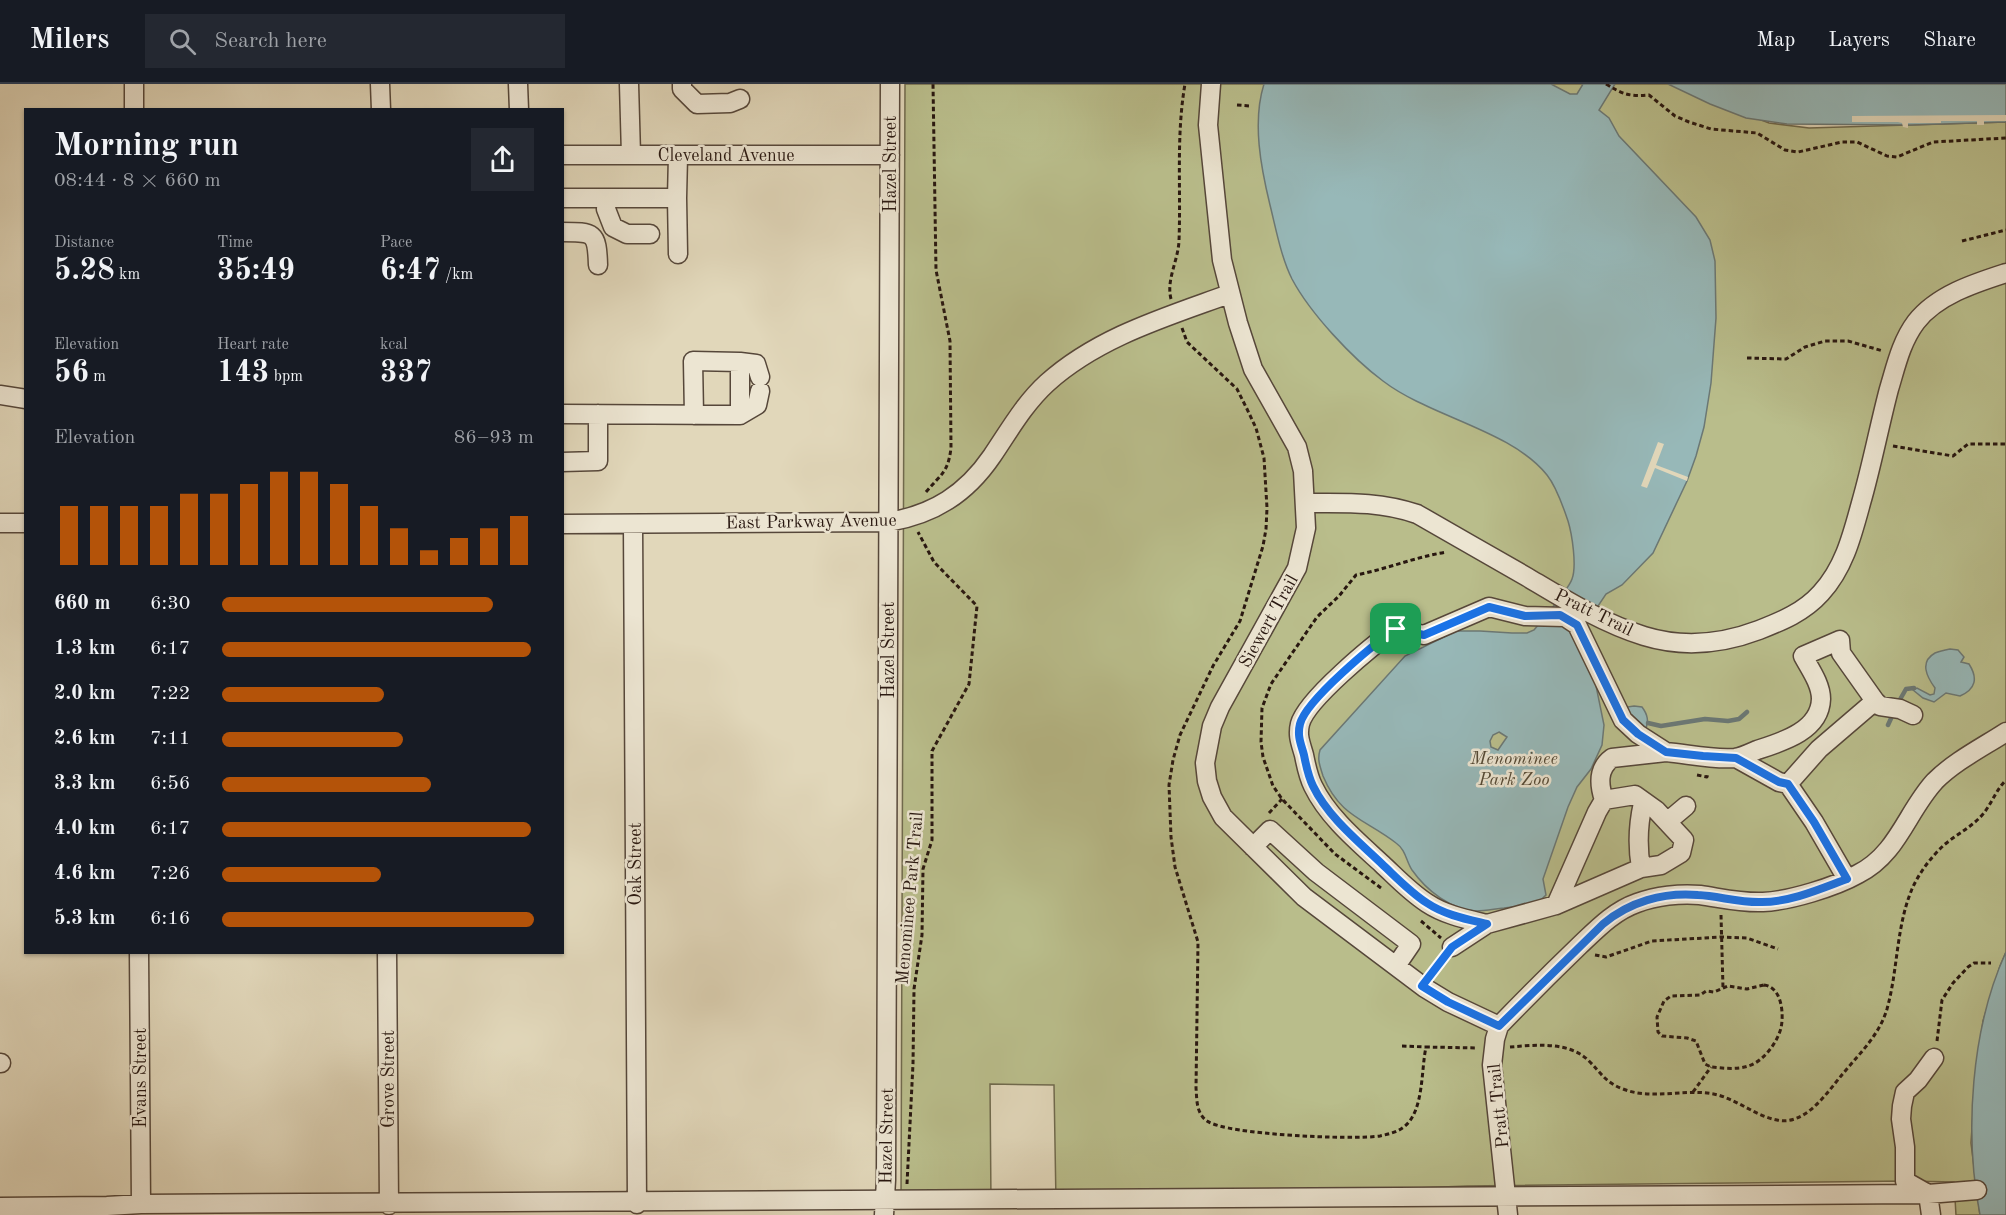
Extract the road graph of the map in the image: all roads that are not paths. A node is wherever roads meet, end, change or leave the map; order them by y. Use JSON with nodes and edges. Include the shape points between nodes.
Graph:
{"nodes":[{"id":1,"x":134,"y":84,"type":"edge"},
{"id":2,"x":381,"y":84,"type":"edge"},
{"id":3,"x":518,"y":84,"type":"edge"},
{"id":4,"x":629,"y":84,"type":"edge"},
{"id":5,"x":682,"y":84,"type":"edge"},
{"id":6,"x":890,"y":84,"type":"edge"},
{"id":7,"x":1211,"y":84,"type":"edge"},
{"id":8,"x":740,"y":99,"type":"dead end"},
{"id":9,"x":134,"y":108,"type":"edge"},
{"id":10,"x":381,"y":108,"type":"edge"},
{"id":11,"x":519,"y":108,"type":"edge"},
{"id":12,"x":564,"y":155,"type":"edge"},
{"id":13,"x":631,"y":155,"type":"junction"},
{"id":14,"x":890,"y":155,"type":"junction"},
{"id":15,"x":678,"y":156,"type":"junction"},
{"id":16,"x":564,"y":198,"type":"edge"},
{"id":17,"x":607,"y":198,"type":"junction"},
{"id":18,"x":677,"y":198,"type":"junction"},
{"id":19,"x":564,"y":232,"type":"edge"},
{"id":20,"x":664,"y":234,"type":"junction"},
{"id":21,"x":678,"y":254,"type":"dead end"},
{"id":22,"x":598,"y":265,"type":"dead end"},
{"id":23,"x":2006,"y":273,"type":"edge"},
{"id":24,"x":1229,"y":294,"type":"junction"},
{"id":25,"x":740,"y":362,"type":"junction"},
{"id":26,"x":0,"y":395,"type":"edge"},
{"id":27,"x":24,"y":399,"type":"edge"},
{"id":28,"x":564,"y":414,"type":"edge"},
{"id":29,"x":598,"y":414,"type":"junction"},
{"id":30,"x":694,"y":415,"type":"junction"},
{"id":31,"x":740,"y":415,"type":"junction"},
{"id":32,"x":564,"y":462,"type":"edge"},
{"id":33,"x":1305,"y":503,"type":"junction"},
{"id":34,"x":889,"y":522,"type":"junction"},
{"id":35,"x":0,"y":523,"type":"edge"},
{"id":36,"x":24,"y":523,"type":"edge"},
{"id":37,"x":564,"y":524,"type":"edge"},
{"id":38,"x":633,"y":524,"type":"junction"},
{"id":39,"x":2006,"y":732,"type":"edge"},
{"id":40,"x":1666,"y":752,"type":"junction"},
{"id":41,"x":1736,"y":758,"type":"junction"},
{"id":42,"x":1788,"y":784,"type":"junction"},
{"id":43,"x":1604,"y":800,"type":"junction"},
{"id":44,"x":1643,"y":803,"type":"junction"},
{"id":45,"x":1686,"y":806,"type":"dead end"},
{"id":46,"x":1667,"y":822,"type":"junction"},
{"id":47,"x":1253,"y":847,"type":"junction"},
{"id":48,"x":1641,"y":868,"type":"junction"},
{"id":49,"x":1847,"y":879,"type":"junction"},
{"id":50,"x":1556,"y":905,"type":"junction"},
{"id":51,"x":1487,"y":924,"type":"junction"},
{"id":52,"x":1452,"y":947,"type":"road end"},
{"id":53,"x":139,"y":954,"type":"edge"},
{"id":54,"x":387,"y":954,"type":"edge"},
{"id":55,"x":1396,"y":966,"type":"junction"},
{"id":56,"x":1499,"y":1026,"type":"junction"},
{"id":57,"x":1934,"y":1058,"type":"road end"},
{"id":58,"x":1977,"y":1190,"type":"dead end"},
{"id":59,"x":1928,"y":1194,"type":"junction"},
{"id":60,"x":141,"y":1204,"type":"junction"},
{"id":61,"x":637,"y":1204,"type":"junction"},
{"id":62,"x":389,"y":1205,"type":"junction"},
{"id":63,"x":1507,"y":1206,"type":"edge"},
{"id":64,"x":0,"y":1207,"type":"edge"},
{"id":65,"x":884,"y":1208,"type":"edge"},
{"id":66,"x":464,"y":1210,"type":"edge"},
{"id":67,"x":107,"y":1211,"type":"edge"},
{"id":68,"x":1931,"y":1215,"type":"edge"}],
"edges":[{"from":1,"to":9,"type":"street"},
{"from":2,"to":10,"type":"street"},
{"from":3,"to":11,"type":"street"},
{"from":4,"to":13,"type":"street"},
{"from":5,"to":8,"type":"street","via":[[697,104]]},
{"from":6,"to":14,"type":"street","name":"Hazel Street"},
{"from":7,"to":24,"type":"street","name":"Siewert Trail","via":[[1210,158]]},
{"from":12,"to":13,"type":"street","name":"Cleveland Avenue"},
{"from":13,"to":15,"type":"street","name":"Cleveland Avenue"},
{"from":14,"to":15,"type":"street","name":"Cleveland Avenue"},
{"from":14,"to":34,"type":"street","name":"Hazel Street"},
{"from":15,"to":18,"type":"street"},
{"from":16,"to":17,"type":"street"},
{"from":17,"to":18,"type":"street"},
{"from":17,"to":20,"type":"street","via":[[606,209],[613,227],[627,234]]},
{"from":18,"to":20,"type":"street"},
{"from":19,"to":22,"type":"street","via":[[587,232],[592,236],[598,245]]},
{"from":20,"to":21,"type":"street"},
{"from":23,"to":33,"type":"street","name":"Pratt Trail","via":[[1946,297],[1916,322],[1898,356],[1844,558],[1827,586],[1804,609],[1749,634],[1706,643],[1676,643],[1647,637],[1594,615],[1417,514],[1372,503]]},
{"from":24,"to":33,"type":"street","name":"Siewert Trail","via":[[1253,369],[1297,447]]},
{"from":24,"to":34,"type":"street","name":"East Parkway Avenue","via":[[1085,353],[1031,399],[975,478],[944,504],[918,516]]},
{"from":25,"to":30,"type":"street","via":[[693,361]]},
{"from":25,"to":31,"type":"street"},
{"from":25,"to":31,"type":"street","via":[[756,364],[760,384],[757,405]]},
{"from":26,"to":27,"type":"street"},
{"from":28,"to":29,"type":"street"},
{"from":29,"to":30,"type":"street"},
{"from":29,"to":32,"type":"street","via":[[598,461]]},
{"from":30,"to":31,"type":"street"},
{"from":33,"to":47,"type":"street","name":"Siewert Trail","via":[[1306,528],[1297,568],[1220,707],[1207,746],[1205,763],[1212,797],[1223,817]]},
{"from":34,"to":38,"type":"street","name":"East Parkway Avenue"},
{"from":34,"to":65,"type":"street","name":"Hazel Street"},
{"from":35,"to":36,"type":"street"},
{"from":37,"to":38,"type":"street","name":"East Parkway Avenue"},
{"from":38,"to":61,"type":"street","name":"Oak Street"},
{"from":39,"to":49,"type":"street","via":[[1936,780],[1886,854]]},
{"from":40,"to":41,"type":"street"},
{"from":40,"to":43,"type":"street","via":[[1612,758],[1606,763],[1599,786]]},
{"from":40,"to":51,"type":"street","via":[[1623,720],[1577,625],[1560,615],[1525,616],[1489,607],[1424,635],[1396,629],[1374,644],[1305,712],[1300,722],[1298,736],[1313,787],[1332,814],[1410,890],[1450,915]]},
{"from":41,"to":42,"type":"street"},
{"from":41,"to":42,"type":"street","via":[[1799,734],[1811,723],[1821,701],[1820,690],[1803,656],[1840,640],[1841,653],[1894,708],[1819,749]]},
{"from":42,"to":49,"type":"street"},
{"from":43,"to":44,"type":"street","via":[[1635,795]]},
{"from":43,"to":50,"type":"street"},
{"from":44,"to":46,"type":"street"},
{"from":44,"to":48,"type":"street","via":[[1638,823]]},
{"from":45,"to":46,"type":"street"},
{"from":46,"to":48,"type":"street","via":[[1684,840],[1681,853],[1660,865]]},
{"from":47,"to":55,"type":"street","name":"Siewert Trail","via":[[1304,897]]},
{"from":47,"to":55,"type":"street","via":[[1270,830],[1316,872],[1411,944]]},
{"from":48,"to":50,"type":"street"},
{"from":49,"to":56,"type":"street","via":[[1775,901],[1679,895],[1618,911]]},
{"from":50,"to":51,"type":"street"},
{"from":51,"to":52,"type":"street"},
{"from":53,"to":60,"type":"street","name":"Evans Street"},
{"from":54,"to":62,"type":"street","name":"Grove Street"},
{"from":55,"to":56,"type":"street","name":"Siewert Trail","via":[[1448,1002]]},
{"from":56,"to":63,"type":"street","name":"Pratt Trail","via":[[1492,1065]]},
{"from":57,"to":59,"type":"street","via":[[1905,1092],[1900,1119],[1905,1181]]},
{"from":58,"to":59,"type":"street"},
{"from":59,"to":63,"type":"street","via":[[1528,1197]]},
{"from":59,"to":68,"type":"street"},
{"from":60,"to":62,"type":"street"},
{"from":60,"to":67,"type":"street"},
{"from":61,"to":65,"type":"street"},
{"from":61,"to":66,"type":"street"},
{"from":62,"to":66,"type":"street"},
{"from":63,"to":65,"type":"street"},
{"from":64,"to":67,"type":"street"}]}
